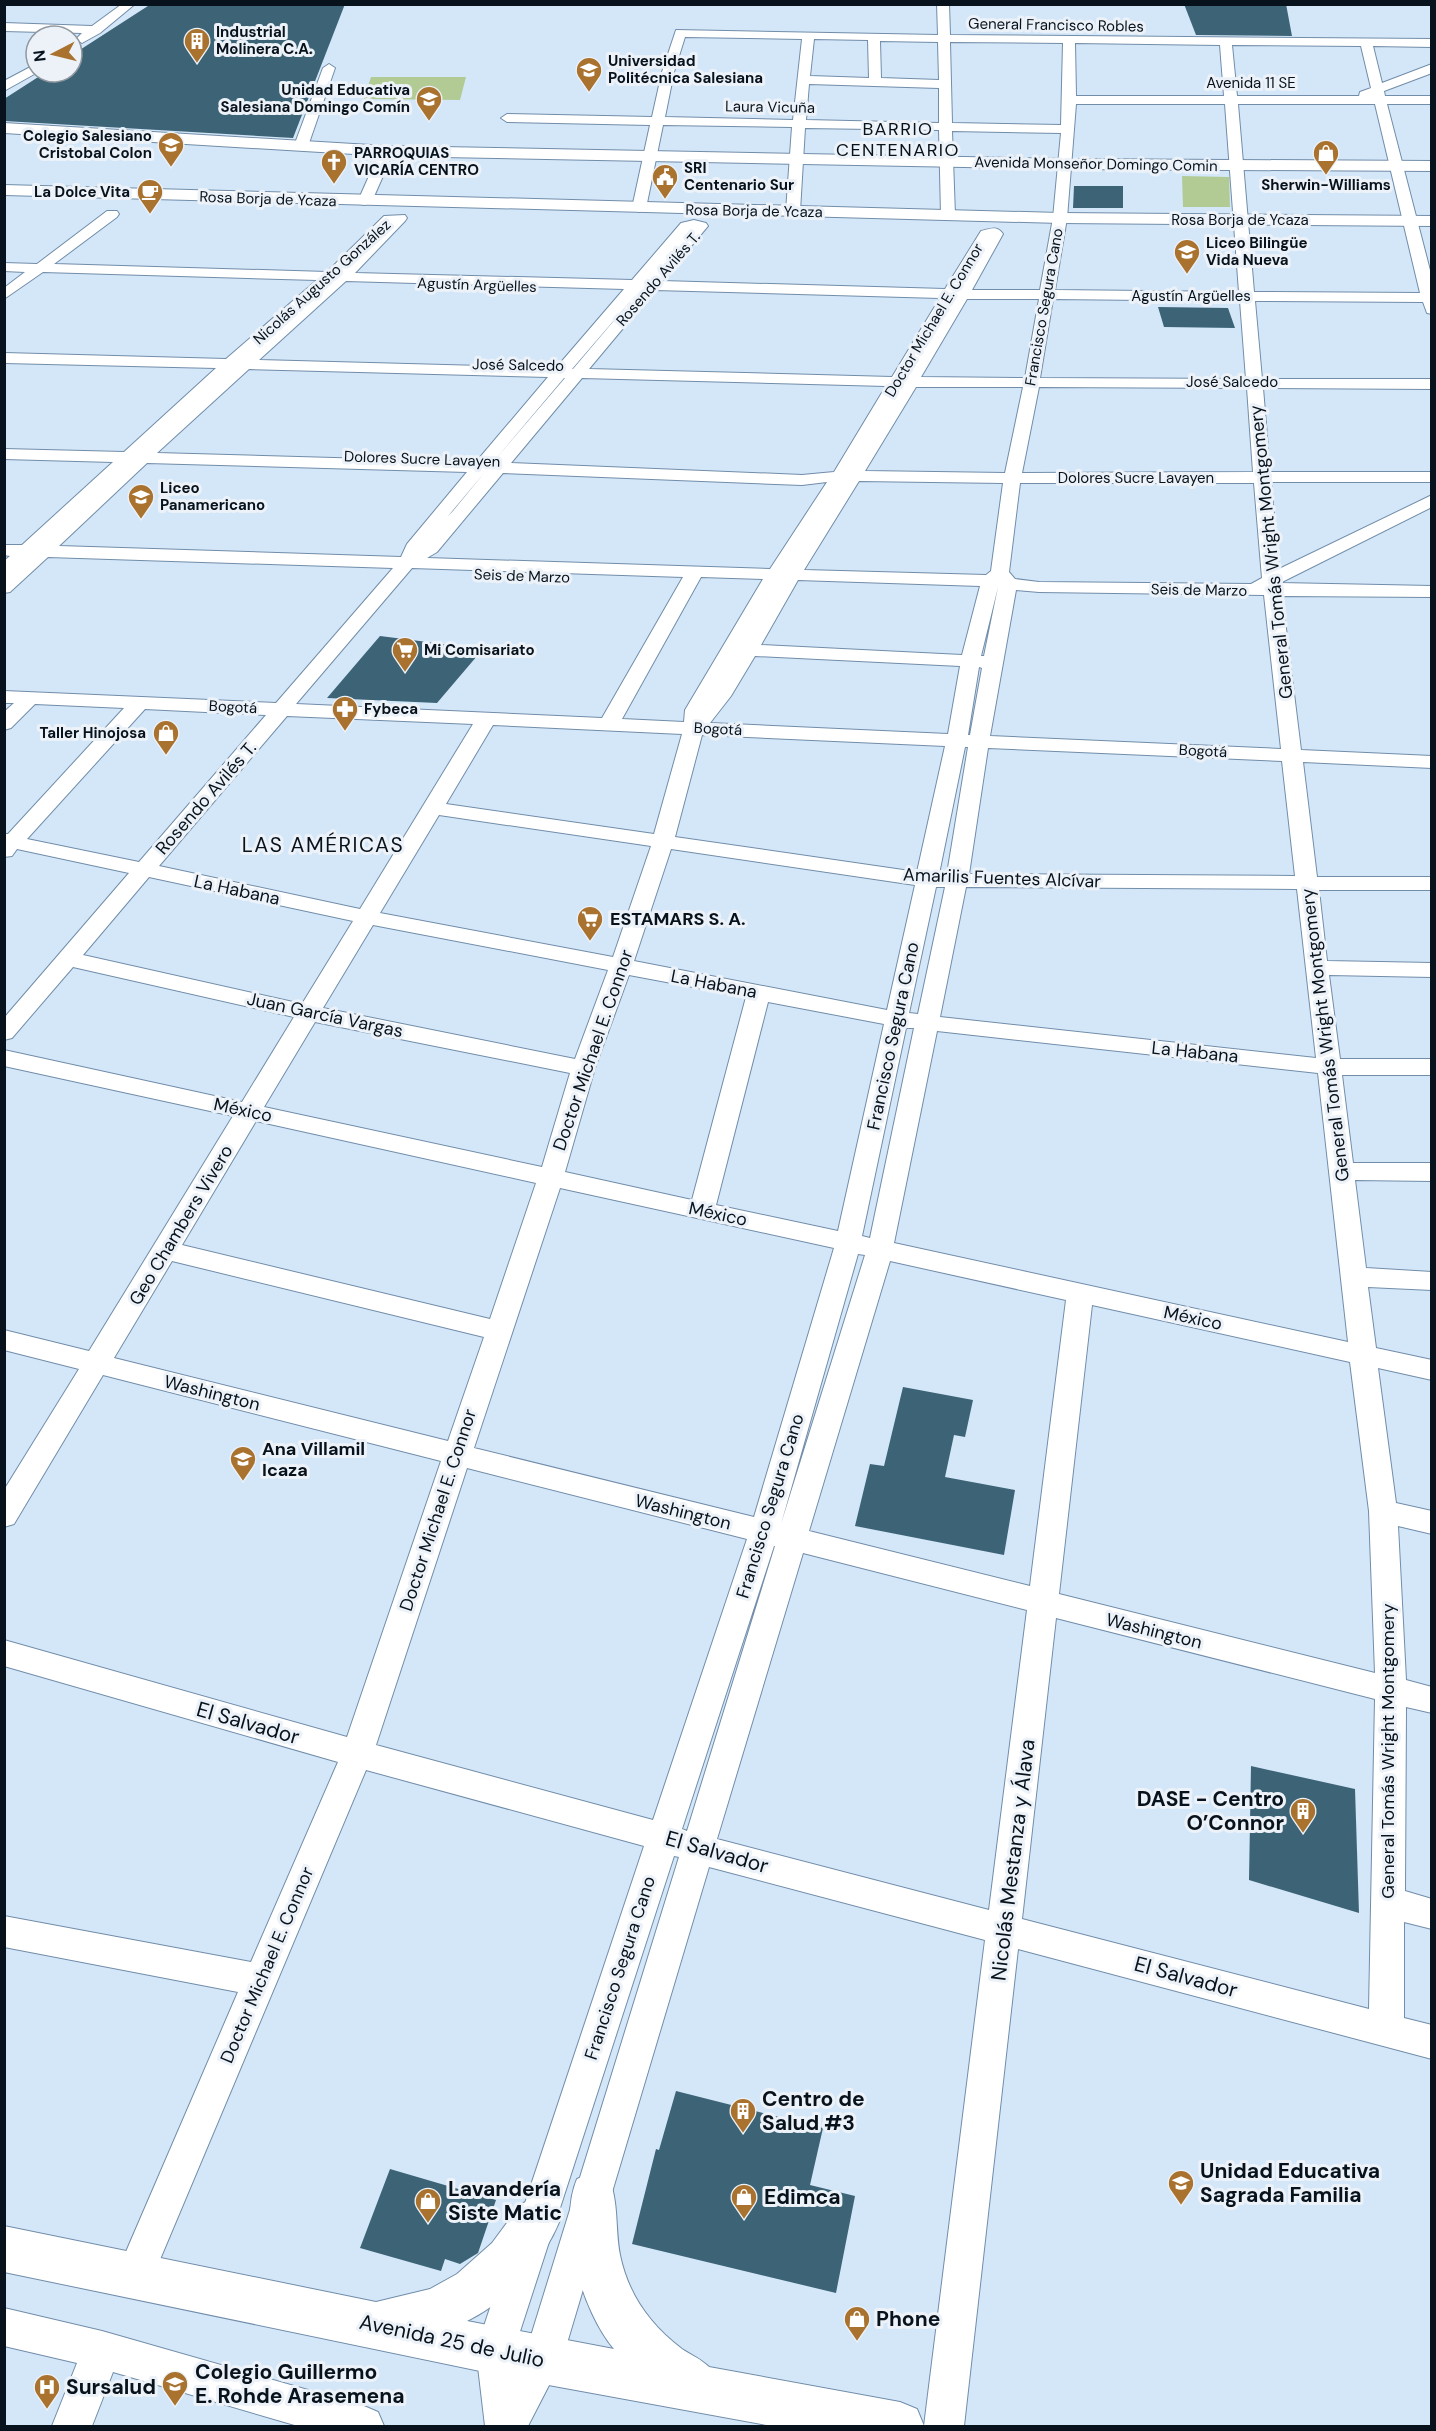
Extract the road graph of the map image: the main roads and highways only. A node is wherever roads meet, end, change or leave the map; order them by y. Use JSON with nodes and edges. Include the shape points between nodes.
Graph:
{"nodes":[{"id":1,"x":4,"y":128,"type":"edge"},
{"id":2,"x":1431,"y":166,"type":"edge"},
{"id":3,"x":4,"y":190,"type":"edge"},
{"id":4,"x":1431,"y":221,"type":"edge"},
{"id":5,"x":593,"y":2195,"type":"road end"},
{"id":6,"x":537,"y":2220,"type":"road end"},
{"id":7,"x":4,"y":2249,"type":"edge"},
{"id":8,"x":365,"y":2323,"type":"junction"},
{"id":9,"x":705,"y":2390,"type":"junction"},
{"id":10,"x":900,"y":2427,"type":"edge"}],
"edges":[{"from":1,"to":2,"type":"main road","name":"Avenida Monseñor Domingo Comin","via":[[387,151],[1064,164]]},
{"from":3,"to":4,"type":"main road","name":"Rosa Borja de Ycaza","via":[[1060,218]]},
{"from":5,"to":9,"type":"main road","via":[[592,2228],[608,2299],[647,2351],[674,2373]]},
{"from":6,"to":8,"type":"main road","via":[[519,2250],[494,2276],[465,2297],[399,2321]]},
{"from":7,"to":8,"type":"main road","name":"Avenida 25 de Julio"},
{"from":8,"to":9,"type":"main road","name":"Avenida 25 de Julio"},
{"from":9,"to":10,"type":"main road","name":"Avenida 25 de Julio"}]}
